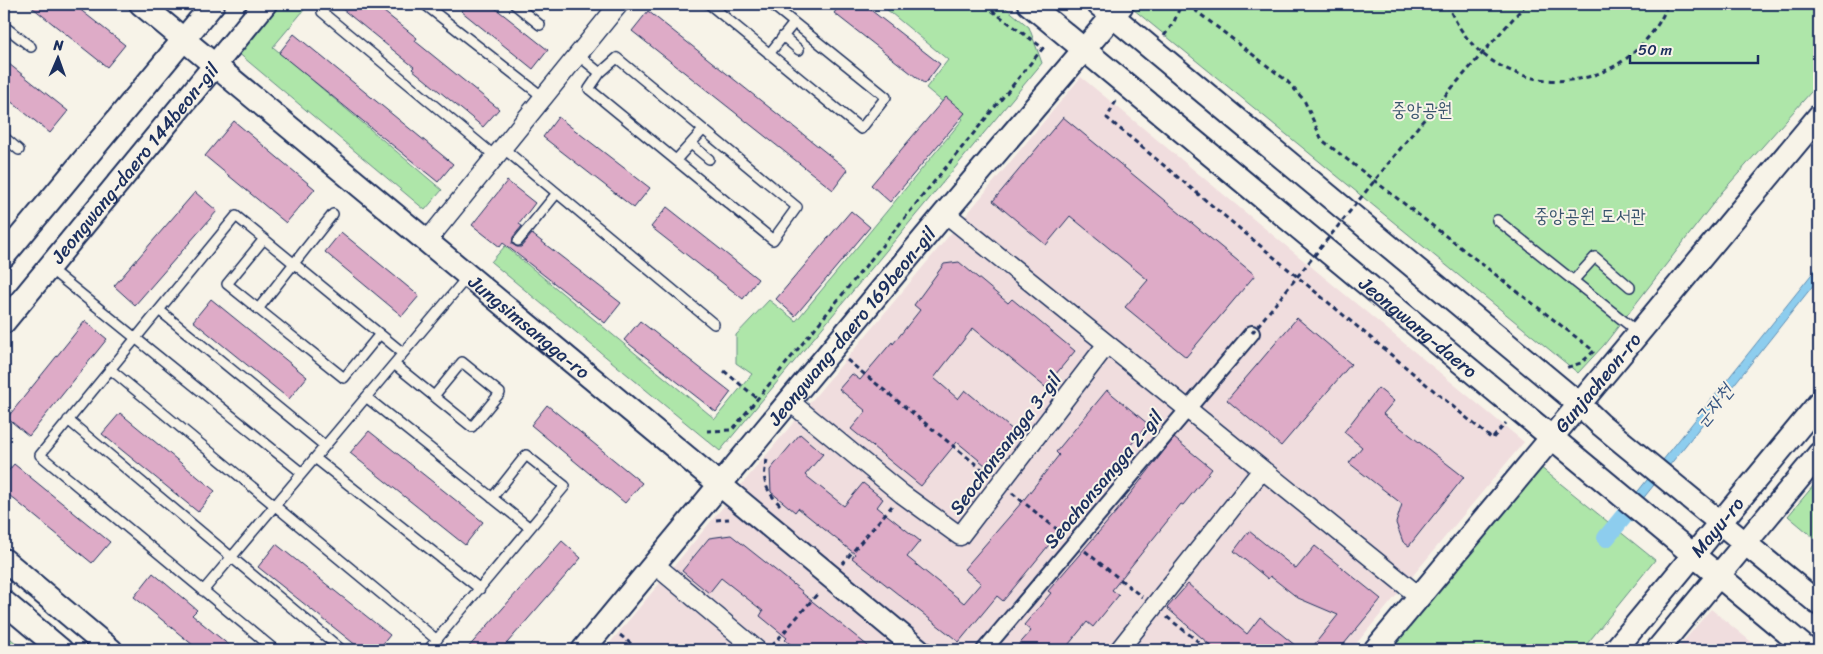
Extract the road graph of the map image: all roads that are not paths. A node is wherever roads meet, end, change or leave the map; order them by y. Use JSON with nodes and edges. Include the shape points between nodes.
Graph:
{"nodes":[{"id":1,"x":141,"y":4,"type":"edge"},
{"id":2,"x":213,"y":4,"type":"edge"},
{"id":3,"x":265,"y":4,"type":"edge"},
{"id":4,"x":424,"y":4,"type":"edge"},
{"id":5,"x":514,"y":4,"type":"edge"},
{"id":6,"x":619,"y":4,"type":"edge"},
{"id":7,"x":709,"y":4,"type":"edge"},
{"id":8,"x":771,"y":4,"type":"edge"},
{"id":9,"x":1029,"y":4,"type":"edge"},
{"id":10,"x":1111,"y":8,"type":"edge"},
{"id":11,"x":322,"y":12,"type":"dead end"},
{"id":12,"x":794,"y":23,"type":"junction"},
{"id":13,"x":4,"y":26,"type":"edge"},
{"id":14,"x":540,"y":26,"type":"dead end"},
{"id":15,"x":783,"y":36,"type":"junction"},
{"id":16,"x":184,"y":39,"type":"junction"},
{"id":17,"x":31,"y":47,"type":"dead end"},
{"id":18,"x":799,"y":50,"type":"dead end"},
{"id":19,"x":1084,"y":50,"type":"junction"},
{"id":20,"x":578,"y":54,"type":"junction"},
{"id":21,"x":769,"y":54,"type":"junction"},
{"id":22,"x":215,"y":65,"type":"junction"},
{"id":23,"x":600,"y":73,"type":"junction"},
{"id":24,"x":543,"y":97,"type":"junction"},
{"id":25,"x":1819,"y":116,"type":"edge"},
{"id":26,"x":703,"y":130,"type":"junction"},
{"id":27,"x":4,"y":137,"type":"edge"},
{"id":28,"x":691,"y":144,"type":"junction"},
{"id":29,"x":19,"y":150,"type":"dead end"},
{"id":30,"x":499,"y":152,"type":"junction"},
{"id":31,"x":709,"y":159,"type":"dead end"},
{"id":32,"x":676,"y":160,"type":"junction"},
{"id":33,"x":557,"y":193,"type":"junction"},
{"id":34,"x":945,"y":213,"type":"junction"},
{"id":35,"x":333,"y":214,"type":"dead end"},
{"id":36,"x":1497,"y":220,"type":"dead end"},
{"id":37,"x":264,"y":238,"type":"junction"},
{"id":38,"x":427,"y":241,"type":"junction"},
{"id":39,"x":518,"y":242,"type":"dead end"},
{"id":40,"x":4,"y":256,"type":"edge"},
{"id":41,"x":294,"y":263,"type":"junction"},
{"id":42,"x":49,"y":268,"type":"junction"},
{"id":43,"x":468,"y":276,"type":"junction"},
{"id":44,"x":1573,"y":281,"type":"junction"},
{"id":45,"x":1630,"y":287,"type":"dead end"},
{"id":46,"x":258,"y":309,"type":"junction"},
{"id":47,"x":159,"y":310,"type":"junction"},
{"id":48,"x":4,"y":322,"type":"edge"},
{"id":49,"x":714,"y":324,"type":"dead end"},
{"id":50,"x":1252,"y":333,"type":"road end"},
{"id":51,"x":1639,"y":333,"type":"junction"},
{"id":52,"x":380,"y":334,"type":"junction"},
{"id":53,"x":136,"y":338,"type":"junction"},
{"id":54,"x":1107,"y":344,"type":"junction"},
{"id":55,"x":403,"y":353,"type":"junction"},
{"id":56,"x":394,"y":364,"type":"junction"},
{"id":57,"x":110,"y":369,"type":"junction"},
{"id":58,"x":434,"y":396,"type":"junction"},
{"id":59,"x":366,"y":397,"type":"junction"},
{"id":60,"x":789,"y":401,"type":"junction"},
{"id":61,"x":1819,"y":403,"type":"edge"},
{"id":62,"x":1580,"y":405,"type":"junction"},
{"id":63,"x":1187,"y":409,"type":"junction"},
{"id":64,"x":68,"y":420,"type":"junction"},
{"id":65,"x":1552,"y":438,"type":"junction"},
{"id":66,"x":325,"y":446,"type":"junction"},
{"id":67,"x":1819,"y":454,"type":"edge"},
{"id":68,"x":315,"y":458,"type":"junction"},
{"id":69,"x":1262,"y":470,"type":"junction"},
{"id":70,"x":302,"y":473,"type":"junction"},
{"id":71,"x":721,"y":484,"type":"junction"},
{"id":72,"x":492,"y":498,"type":"junction"},
{"id":73,"x":275,"y":506,"type":"junction"},
{"id":74,"x":1721,"y":522,"type":"junction"},
{"id":75,"x":530,"y":528,"type":"junction"},
{"id":76,"x":1746,"y":543,"type":"junction"},
{"id":77,"x":1693,"y":555,"type":"junction"},
{"id":78,"x":231,"y":557,"type":"junction"},
{"id":79,"x":4,"y":560,"type":"edge"},
{"id":80,"x":654,"y":564,"type":"junction"},
{"id":81,"x":1719,"y":576,"type":"junction"},
{"id":82,"x":480,"y":588,"type":"junction"},
{"id":83,"x":203,"y":591,"type":"junction"},
{"id":84,"x":1420,"y":597,"type":"junction"},
{"id":85,"x":4,"y":602,"type":"edge"},
{"id":86,"x":1819,"y":604,"type":"edge"},
{"id":87,"x":437,"y":640,"type":"junction"},
{"id":88,"x":61,"y":650,"type":"edge"},
{"id":89,"x":111,"y":650,"type":"edge"},
{"id":90,"x":275,"y":650,"type":"edge"},
{"id":91,"x":342,"y":650,"type":"edge"},
{"id":92,"x":428,"y":650,"type":"edge"},
{"id":93,"x":583,"y":650,"type":"edge"},
{"id":94,"x":757,"y":650,"type":"edge"},
{"id":95,"x":919,"y":650,"type":"edge"},
{"id":96,"x":984,"y":650,"type":"edge"},
{"id":97,"x":1119,"y":650,"type":"edge"},
{"id":98,"x":1375,"y":650,"type":"edge"},
{"id":99,"x":1615,"y":650,"type":"edge"},
{"id":100,"x":1657,"y":650,"type":"edge"},
{"id":101,"x":1808,"y":650,"type":"edge"}],
"edges":[{"from":1,"to":16,"type":"street","name":"Jungsimsangga-ro"},
{"from":2,"to":16,"type":"street"},
{"from":3,"to":22,"type":"street","name":"Jeongwang-daero 144beon-gil"},
{"from":4,"to":24,"type":"lane"},
{"from":5,"to":14,"type":"lane"},
{"from":6,"to":20,"type":"street"},
{"from":7,"to":21,"type":"lane"},
{"from":8,"to":12,"type":"lane"},
{"from":9,"to":19,"type":"street","name":"Jeongwang-daero"},
{"from":10,"to":19,"type":"street","name":"Jeongwang-daero 169beon-gil"},
{"from":10,"to":62,"type":"street"},
{"from":11,"to":30,"type":"lane"},
{"from":12,"to":15,"type":"lane"},
{"from":12,"to":21,"type":"lane","via":[[886,97],[861,129]]},
{"from":13,"to":17,"type":"lane"},
{"from":15,"to":18,"type":"lane"},
{"from":15,"to":21,"type":"lane"},
{"from":16,"to":22,"type":"street","name":"Jungsimsangga-ro"},
{"from":16,"to":40,"type":"street"},
{"from":19,"to":34,"type":"street","name":"Jeongwang-daero 169beon-gil"},
{"from":19,"to":65,"type":"street","name":"Jeongwang-daero"},
{"from":20,"to":23,"type":"lane"},
{"from":20,"to":24,"type":"street"},
{"from":22,"to":38,"type":"street","name":"Jungsimsangga-ro"},
{"from":22,"to":42,"type":"street","name":"Jeongwang-daero 144beon-gil"},
{"from":23,"to":26,"type":"lane","via":[[617,58]]},
{"from":23,"to":32,"type":"lane","via":[[589,89]]},
{"from":24,"to":30,"type":"street"},
{"from":25,"to":51,"type":"street","name":"Gunjacheon-ro"},
{"from":26,"to":28,"type":"lane"},
{"from":26,"to":32,"type":"lane","via":[[797,208],[773,240]]},
{"from":27,"to":29,"type":"lane"},
{"from":28,"to":31,"type":"lane"},
{"from":28,"to":32,"type":"lane"},
{"from":30,"to":33,"type":"lane"},
{"from":30,"to":38,"type":"street"},
{"from":33,"to":39,"type":"lane"},
{"from":33,"to":49,"type":"lane"},
{"from":34,"to":54,"type":"street"},
{"from":34,"to":60,"type":"street","name":"Jeongwang-daero 169beon-gil"},
{"from":35,"to":41,"type":"lane"},
{"from":36,"to":44,"type":"lane"},
{"from":37,"to":41,"type":"lane"},
{"from":37,"to":46,"type":"lane","via":[[227,284]]},
{"from":37,"to":47,"type":"lane","via":[[236,216]]},
{"from":38,"to":43,"type":"street","name":"Jungsimsangga-ro"},
{"from":41,"to":46,"type":"lane"},
{"from":41,"to":52,"type":"lane"},
{"from":42,"to":48,"type":"street","name":"Jeongwang-daero 144beon-gil"},
{"from":42,"to":53,"type":"lane"},
{"from":43,"to":55,"type":"lane"},
{"from":43,"to":71,"type":"street","name":"Jungsimsangga-ro"},
{"from":44,"to":45,"type":"lane","via":[[1595,258]]},
{"from":44,"to":51,"type":"lane"},
{"from":46,"to":52,"type":"lane","via":[[344,378]]},
{"from":47,"to":53,"type":"lane"},
{"from":47,"to":66,"type":"lane"},
{"from":50,"to":63,"type":"street","name":"Seochonsangga 2-gil"},
{"from":51,"to":62,"type":"street","name":"Gunjacheon-ro"},
{"from":52,"to":55,"type":"lane"},
{"from":53,"to":57,"type":"lane"},
{"from":53,"to":70,"type":"lane"},
{"from":54,"to":60,"type":"street","name":"Seochonsangga 3-gil","via":[[960,536],[902,494]]},
{"from":54,"to":63,"type":"street"},
{"from":55,"to":56,"type":"lane"},
{"from":56,"to":58,"type":"lane"},
{"from":56,"to":59,"type":"lane"},
{"from":57,"to":64,"type":"lane"},
{"from":57,"to":73,"type":"lane"},
{"from":58,"to":58,"type":"lane","via":[[472,427],[500,393],[462,362]]},
{"from":59,"to":66,"type":"lane"},
{"from":59,"to":72,"type":"lane"},
{"from":60,"to":71,"type":"street","name":"Jeongwang-daero 169beon-gil"},
{"from":61,"to":74,"type":"street","name":"Mayu-ro"},
{"from":62,"to":65,"type":"street","name":"Gunjacheon-ro"},
{"from":62,"to":74,"type":"street"},
{"from":63,"to":69,"type":"street"},
{"from":63,"to":96,"type":"street","name":"Seochonsangga 2-gil"},
{"from":64,"to":78,"type":"lane"},
{"from":64,"to":83,"type":"lane","via":[[40,455]]},
{"from":65,"to":77,"type":"street","name":"Jeongwang-daero"},
{"from":65,"to":84,"type":"street","name":"Gunjacheon-ro"},
{"from":66,"to":68,"type":"lane"},
{"from":67,"to":76,"type":"street","name":"Mayu-ro"},
{"from":68,"to":70,"type":"lane"},
{"from":68,"to":82,"type":"lane"},
{"from":69,"to":84,"type":"street"},
{"from":69,"to":97,"type":"street"},
{"from":70,"to":73,"type":"lane"},
{"from":71,"to":80,"type":"street","name":"Jeongwang-daero 169beon-gil"},
{"from":71,"to":95,"type":"street","name":"Jungsimsangga-ro"},
{"from":72,"to":75,"type":"lane"},
{"from":72,"to":75,"type":"lane","via":[[526,455],[534,461],[565,486]]},
{"from":73,"to":78,"type":"lane"},
{"from":73,"to":87,"type":"lane"},
{"from":74,"to":76,"type":"street"},
{"from":74,"to":77,"type":"street","name":"Mayu-ro"},
{"from":75,"to":82,"type":"lane"},
{"from":76,"to":81,"type":"street","name":"Mayu-ro"},
{"from":76,"to":86,"type":"street"},
{"from":77,"to":81,"type":"street","name":"Jeongwang-daero"},
{"from":77,"to":99,"type":"street","name":"Mayu-ro"},
{"from":78,"to":83,"type":"lane"},
{"from":78,"to":91,"type":"lane"},
{"from":79,"to":89,"type":"street"},
{"from":80,"to":93,"type":"street","name":"Jeongwang-daero 169beon-gil"},
{"from":80,"to":94,"type":"street"},
{"from":81,"to":100,"type":"street","name":"Mayu-ro"},
{"from":81,"to":101,"type":"street","name":"Jeongwang-daero"},
{"from":82,"to":87,"type":"lane"},
{"from":83,"to":90,"type":"lane"},
{"from":84,"to":98,"type":"street","name":"Gunjacheon-ro"},
{"from":85,"to":88,"type":"street"},
{"from":87,"to":92,"type":"lane"}]}
